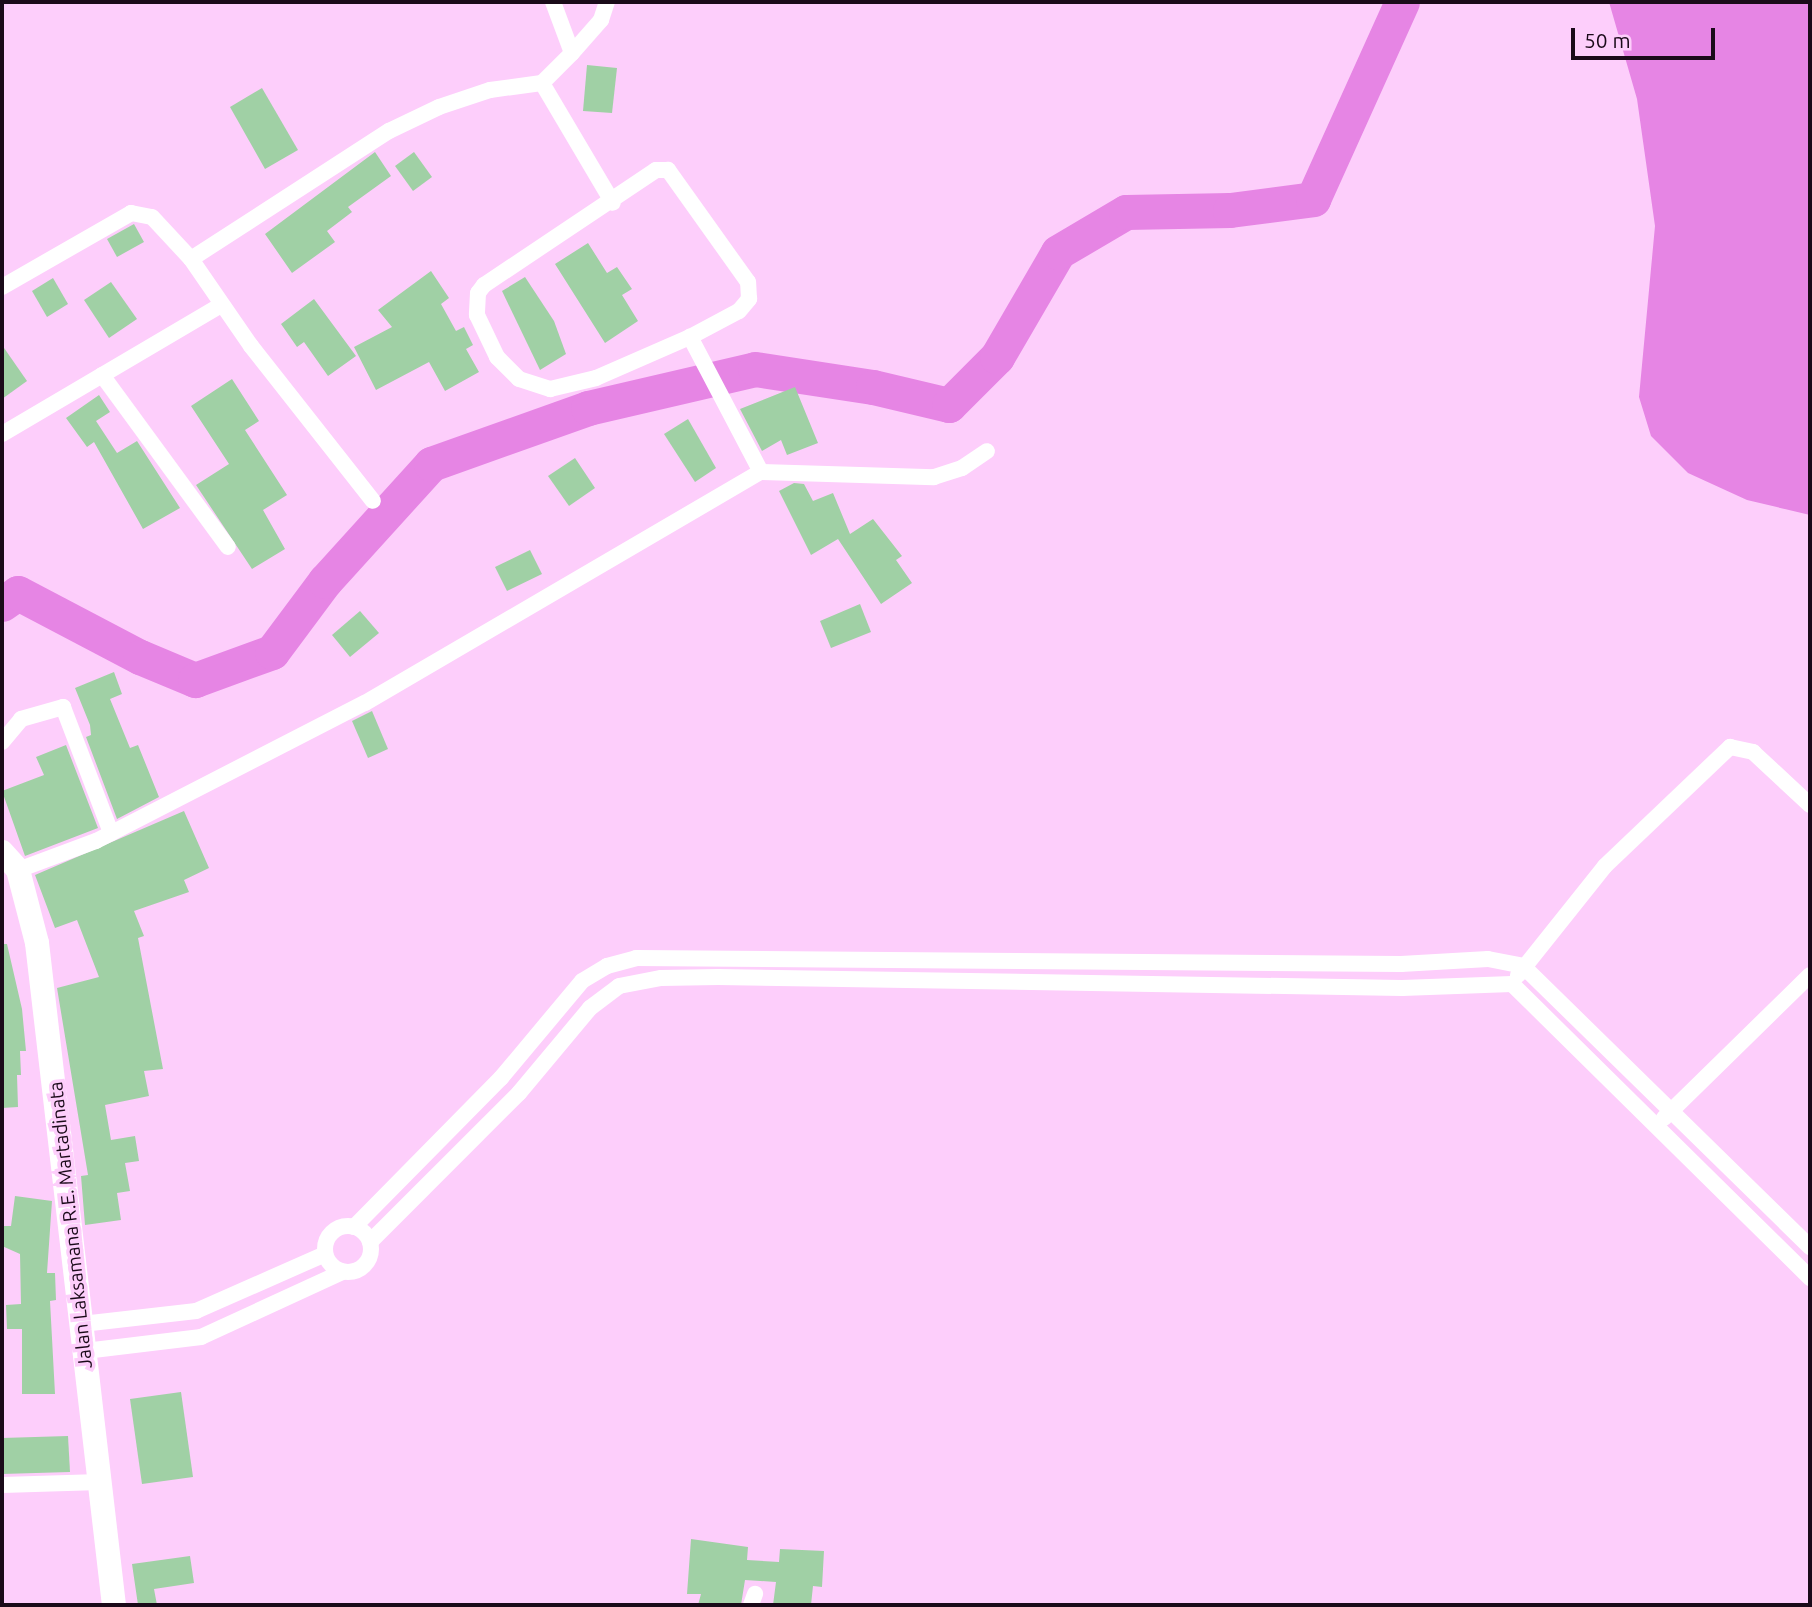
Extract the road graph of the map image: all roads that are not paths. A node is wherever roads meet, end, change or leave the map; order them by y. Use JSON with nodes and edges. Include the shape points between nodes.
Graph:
{"nodes":[{"id":1,"x":553,"y":2,"type":"edge"},
{"id":2,"x":607,"y":2,"type":"edge"},
{"id":3,"x":572,"y":53,"type":"junction"},
{"id":4,"x":542,"y":83,"type":"junction"},
{"id":5,"x":613,"y":202,"type":"junction"},
{"id":6,"x":191,"y":259,"type":"junction"},
{"id":7,"x":2,"y":287,"type":"edge"},
{"id":8,"x":221,"y":305,"type":"junction"},
{"id":9,"x":690,"y":337,"type":"junction"},
{"id":10,"x":102,"y":375,"type":"junction"},
{"id":11,"x":2,"y":433,"type":"edge"},
{"id":12,"x":987,"y":451,"type":"dead end"},
{"id":13,"x":761,"y":472,"type":"junction"},
{"id":14,"x":373,"y":501,"type":"dead end"},
{"id":15,"x":228,"y":548,"type":"dead end"},
{"id":16,"x":2,"y":742,"type":"edge"},
{"id":17,"x":1810,"y":805,"type":"edge"},
{"id":18,"x":111,"y":833,"type":"junction"},
{"id":19,"x":10,"y":861,"type":"edge"},
{"id":20,"x":939,"y":958,"type":"junction"},
{"id":21,"x":1401,"y":964,"type":"junction"},
{"id":22,"x":1523,"y":966,"type":"junction"},
{"id":23,"x":1810,"y":975,"type":"edge"},
{"id":24,"x":937,"y":980,"type":"junction"},
{"id":25,"x":1512,"y":984,"type":"junction"},
{"id":26,"x":1402,"y":988,"type":"junction"},
{"id":27,"x":501,"y":1078,"type":"junction"},
{"id":28,"x":519,"y":1093,"type":"junction"},
{"id":29,"x":1664,"y":1118,"type":"junction"},
{"id":30,"x":1767,"y":1205,"type":"junction"},
{"id":31,"x":1751,"y":1218,"type":"junction"},
{"id":32,"x":354,"y":1227,"type":"junction"},
{"id":33,"x":370,"y":1242,"type":"junction"},
{"id":34,"x":1810,"y":1247,"type":"edge"},
{"id":35,"x":325,"y":1254,"type":"junction"},
{"id":36,"x":342,"y":1272,"type":"junction"},
{"id":37,"x":1810,"y":1278,"type":"edge"},
{"id":38,"x":82,"y":1324,"type":"junction"},
{"id":39,"x":85,"y":1351,"type":"junction"},
{"id":40,"x":100,"y":1482,"type":"junction"},
{"id":41,"x":2,"y":1485,"type":"edge"},
{"id":42,"x":114,"y":1605,"type":"edge"}],
"edges":[{"from":1,"to":3,"type":"street"},
{"from":2,"to":3,"type":"street","via":[[601,20]]},
{"from":3,"to":4,"type":"street"},
{"from":4,"to":5,"type":"street"},
{"from":4,"to":6,"type":"street","via":[[513,85],[464,99],[389,131]]},
{"from":5,"to":9,"type":"street","via":[[656,170],[668,170],[748,282],[749,299],[739,311]]},
{"from":5,"to":9,"type":"street","via":[[478,293],[477,314],[497,357],[519,379],[550,389],[596,378]]},
{"from":6,"to":7,"type":"street","via":[[152,216],[131,213]]},
{"from":6,"to":8,"type":"street"},
{"from":8,"to":10,"type":"street"},
{"from":8,"to":14,"type":"street"},
{"from":9,"to":13,"type":"street"},
{"from":10,"to":11,"type":"street"},
{"from":10,"to":15,"type":"street"},
{"from":12,"to":13,"type":"street","via":[[962,468],[934,477]]},
{"from":13,"to":18,"type":"street","via":[[365,703]]},
{"from":16,"to":18,"type":"street","via":[[21,719],[63,707]]},
{"from":17,"to":22,"type":"street","via":[[1753,752],[1730,747],[1605,866]]},
{"from":18,"to":19,"type":"street"},
{"from":19,"to":38,"type":"main road","name":"Jalan Laksamana R.E. Martadinata","via":[[37,943]]},
{"from":20,"to":21,"type":"street"},
{"from":20,"to":24,"type":"street"},
{"from":20,"to":27,"type":"street","via":[[636,958],[607,966],[582,981]]},
{"from":21,"to":22,"type":"street","via":[[1488,959]]},
{"from":21,"to":26,"type":"street"},
{"from":22,"to":25,"type":"street"},
{"from":22,"to":29,"type":"street"},
{"from":23,"to":29,"type":"street"},
{"from":24,"to":26,"type":"street"},
{"from":24,"to":28,"type":"street","via":[[707,977],[661,978],[619,986],[590,1008]]},
{"from":25,"to":26,"type":"street"},
{"from":25,"to":29,"type":"street"},
{"from":27,"to":28,"type":"street"},
{"from":27,"to":32,"type":"street"},
{"from":28,"to":33,"type":"street"},
{"from":29,"to":30,"type":"street"},
{"from":29,"to":31,"type":"street"},
{"from":30,"to":31,"type":"street"},
{"from":30,"to":34,"type":"street"},
{"from":31,"to":37,"type":"street"},
{"from":32,"to":33,"type":"street"},
{"from":32,"to":35,"type":"street","via":[[332,1232]]},
{"from":33,"to":36,"type":"street","via":[[365,1265]]},
{"from":35,"to":36,"type":"street"},
{"from":35,"to":38,"type":"street","via":[[196,1311]]},
{"from":36,"to":39,"type":"street","via":[[201,1337]]},
{"from":38,"to":39,"type":"main road","name":"Jalan Laksamana R.E. Martadinata"},
{"from":39,"to":40,"type":"main road","name":"Jalan Laksamana R.E. Martadinata"},
{"from":40,"to":41,"type":"street"},
{"from":40,"to":42,"type":"main road","name":"Jalan Laksamana R.E. Martadinata"}]}
